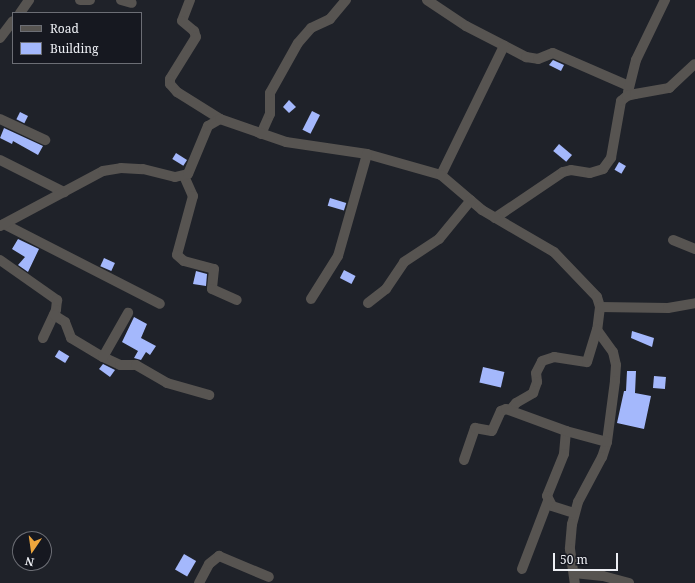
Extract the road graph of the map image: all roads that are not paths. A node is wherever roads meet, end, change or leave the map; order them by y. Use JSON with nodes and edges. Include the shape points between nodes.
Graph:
{"nodes":[{"id":1,"x":29,"y":0,"type":"edge"},
{"id":2,"x":80,"y":0,"type":"edge"},
{"id":3,"x":90,"y":0,"type":"edge"},
{"id":4,"x":121,"y":0,"type":"edge"},
{"id":5,"x":190,"y":0,"type":"edge"},
{"id":6,"x":346,"y":0,"type":"edge"},
{"id":7,"x":427,"y":0,"type":"edge"},
{"id":8,"x":665,"y":0,"type":"edge"},
{"id":9,"x":132,"y":3,"type":"dead end"},
{"id":10,"x":21,"y":12,"type":"edge"},
{"id":11,"x":12,"y":22,"type":"edge"},
{"id":12,"x":0,"y":38,"type":"edge"},
{"id":13,"x":504,"y":46,"type":"junction"},
{"id":14,"x":695,"y":64,"type":"edge"},
{"id":15,"x":628,"y":91,"type":"junction"},
{"id":16,"x":0,"y":119,"type":"edge"},
{"id":17,"x":220,"y":119,"type":"junction"},
{"id":18,"x":261,"y":134,"type":"junction"},
{"id":19,"x":45,"y":140,"type":"dead end"},
{"id":20,"x":367,"y":154,"type":"junction"},
{"id":21,"x":0,"y":160,"type":"edge"},
{"id":22,"x":441,"y":175,"type":"junction"},
{"id":23,"x":184,"y":176,"type":"junction"},
{"id":24,"x":64,"y":192,"type":"junction"},
{"id":25,"x":471,"y":200,"type":"junction"},
{"id":26,"x":495,"y":218,"type":"junction"},
{"id":27,"x":2,"y":225,"type":"edge"},
{"id":28,"x":673,"y":240,"type":"dead end"},
{"id":29,"x":695,"y":249,"type":"edge"},
{"id":30,"x":0,"y":260,"type":"edge"},
{"id":31,"x":311,"y":299,"type":"dead end"},
{"id":32,"x":236,"y":300,"type":"dead end"},
{"id":33,"x":368,"y":303,"type":"dead end"},
{"id":34,"x":695,"y":303,"type":"edge"},
{"id":35,"x":160,"y":304,"type":"dead end"},
{"id":36,"x":600,"y":307,"type":"junction"},
{"id":37,"x":128,"y":313,"type":"dead end"},
{"id":38,"x":54,"y":315,"type":"junction"},
{"id":39,"x":597,"y":330,"type":"junction"},
{"id":40,"x":43,"y":338,"type":"dead end"},
{"id":41,"x":103,"y":357,"type":"junction"},
{"id":42,"x":209,"y":395,"type":"dead end"},
{"id":43,"x":511,"y":410,"type":"junction"},
{"id":44,"x":566,"y":431,"type":"junction"},
{"id":45,"x":607,"y":442,"type":"junction"},
{"id":46,"x":464,"y":460,"type":"dead end"},
{"id":47,"x":548,"y":501,"type":"junction"},
{"id":48,"x":574,"y":514,"type":"junction"},
{"id":49,"x":522,"y":569,"type":"dead end"},
{"id":50,"x":269,"y":577,"type":"dead end"},
{"id":51,"x":574,"y":578,"type":"edge"},
{"id":52,"x":199,"y":583,"type":"edge"},
{"id":53,"x":629,"y":583,"type":"edge"}],
"edges":[{"from":1,"to":10,"type":"street"},
{"from":2,"to":3,"type":"street"},
{"from":4,"to":9,"type":"street"},
{"from":5,"to":17,"type":"street","via":[[182,20],[194,31],[196,37],[170,79],[170,84]]},
{"from":6,"to":18,"type":"street","via":[[330,19],[311,28],[298,43],[270,93],[270,114]]},
{"from":7,"to":13,"type":"street","via":[[466,26]]},
{"from":8,"to":15,"type":"street","via":[[636,60]]},
{"from":11,"to":12,"type":"street"},
{"from":13,"to":15,"type":"street","via":[[532,59],[553,53]]},
{"from":13,"to":22,"type":"street"},
{"from":14,"to":15,"type":"street","via":[[669,88]]},
{"from":15,"to":26,"type":"street","via":[[618,108],[611,158],[607,165],[596,172],[563,172]]},
{"from":16,"to":19,"type":"street"},
{"from":17,"to":18,"type":"street"},
{"from":17,"to":23,"type":"street","via":[[208,126],[194,166]]},
{"from":18,"to":20,"type":"street","via":[[313,148]]},
{"from":20,"to":22,"type":"street"},
{"from":20,"to":31,"type":"street","via":[[338,256]]},
{"from":21,"to":24,"type":"street"},
{"from":22,"to":25,"type":"street"},
{"from":23,"to":24,"type":"street","via":[[121,168],[90,176]]},
{"from":23,"to":32,"type":"street","via":[[193,196],[177,255],[184,261],[214,269],[212,289]]},
{"from":24,"to":27,"type":"street"},
{"from":25,"to":26,"type":"street"},
{"from":25,"to":33,"type":"street","via":[[439,239],[404,262],[386,289]]},
{"from":26,"to":36,"type":"street","via":[[554,252],[589,286]]},
{"from":27,"to":35,"type":"street"},
{"from":28,"to":29,"type":"street"},
{"from":30,"to":38,"type":"street","via":[[56,300]]},
{"from":34,"to":36,"type":"street","via":[[668,308]]},
{"from":36,"to":39,"type":"street"},
{"from":37,"to":41,"type":"street"},
{"from":38,"to":40,"type":"street"},
{"from":38,"to":41,"type":"street","via":[[65,322],[71,338]]},
{"from":39,"to":43,"type":"street","via":[[587,362],[554,357],[542,361],[536,373],[537,382],[533,392],[516,403]]},
{"from":39,"to":45,"type":"street","via":[[612,352],[616,365]]},
{"from":41,"to":42,"type":"street","via":[[120,365],[136,365],[167,383]]},
{"from":43,"to":44,"type":"street"},
{"from":43,"to":46,"type":"street","via":[[502,411],[492,430],[475,428]]},
{"from":44,"to":45,"type":"street"},
{"from":44,"to":47,"type":"street","via":[[566,445],[547,496]]},
{"from":45,"to":48,"type":"street"},
{"from":47,"to":48,"type":"street","via":[[552,506]]},
{"from":47,"to":49,"type":"street"},
{"from":48,"to":51,"type":"street","via":[[570,536]]},
{"from":50,"to":52,"type":"street","via":[[219,556],[209,564]]},
{"from":51,"to":53,"type":"street"}]}
